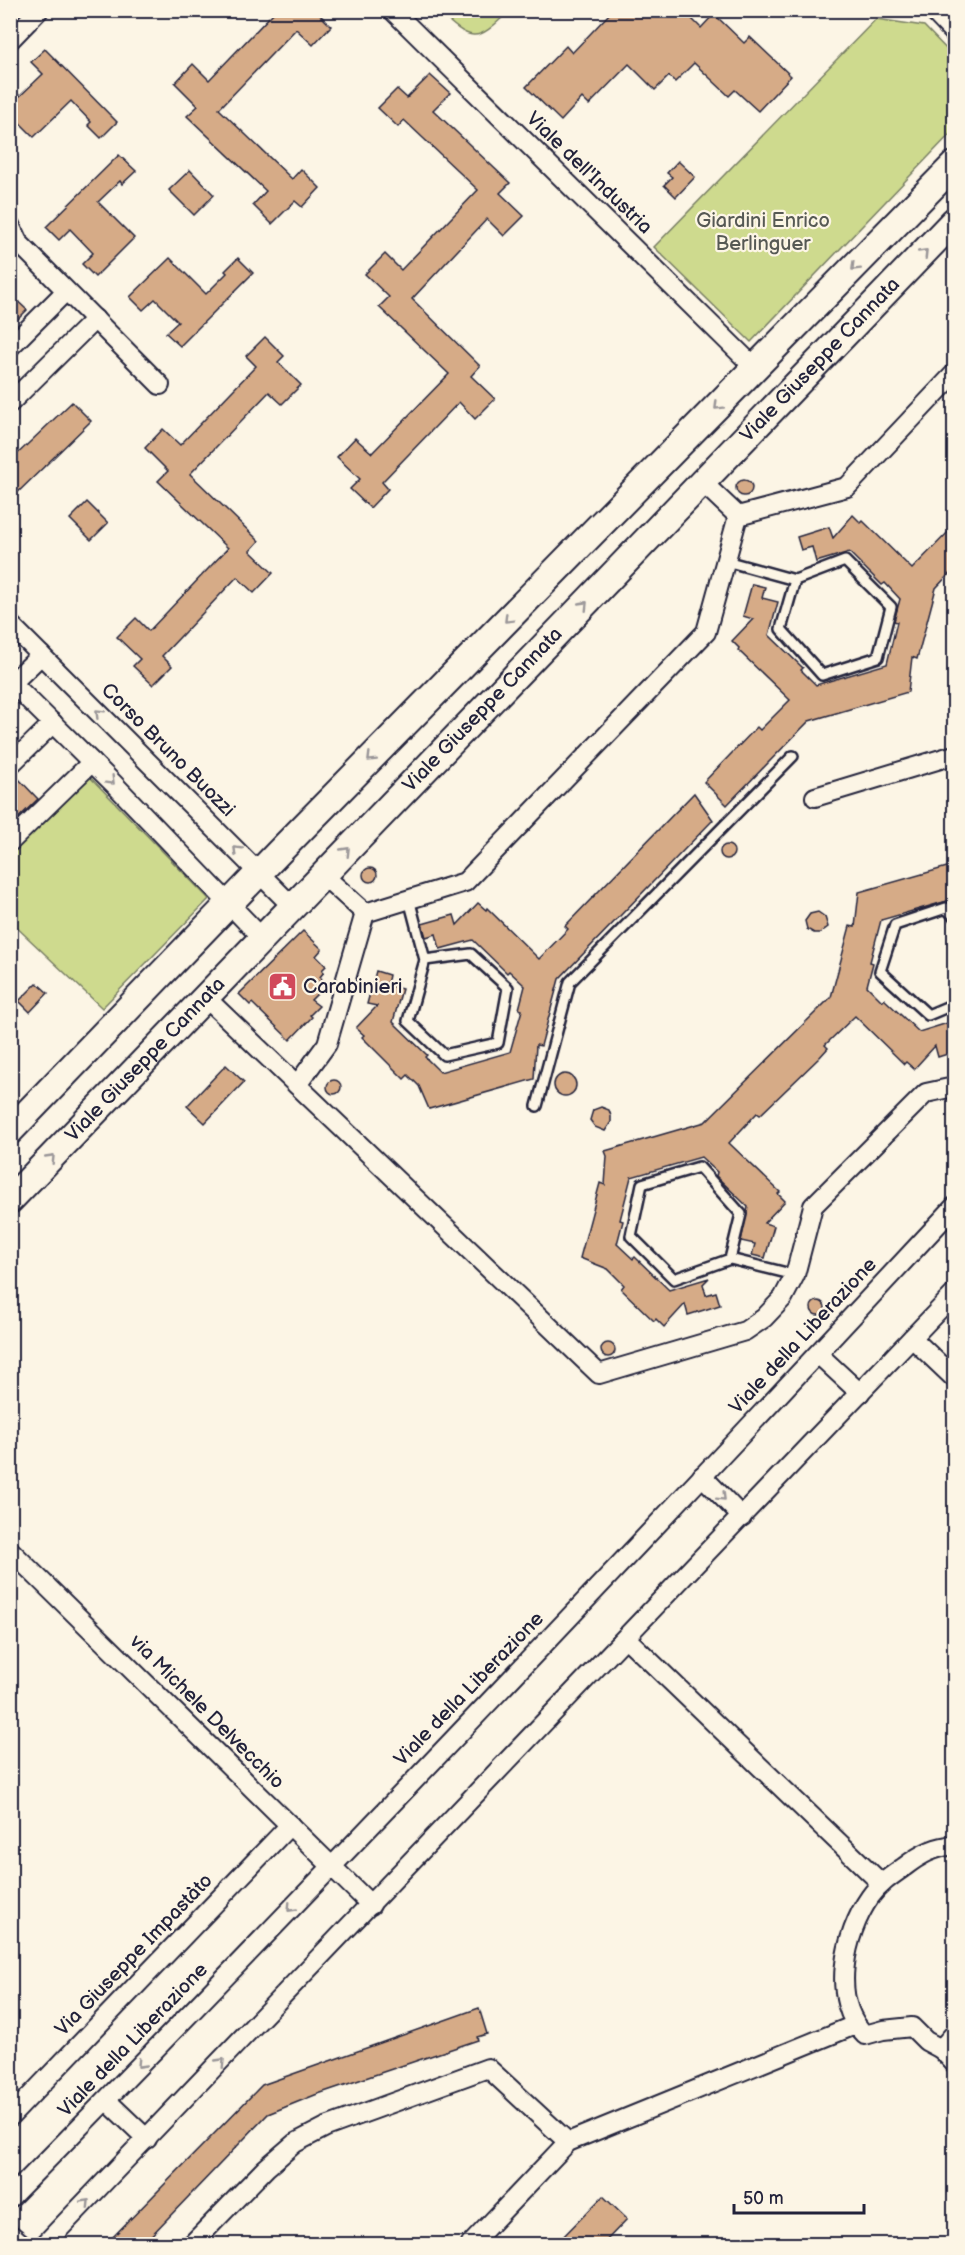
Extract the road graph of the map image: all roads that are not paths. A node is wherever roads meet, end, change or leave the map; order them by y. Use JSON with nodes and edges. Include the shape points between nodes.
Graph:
{"nodes":[{"id":1,"x":39,"y":10,"type":"edge"},
{"id":2,"x":392,"y":10,"type":"edge"},
{"id":3,"x":932,"y":10,"type":"edge"},
{"id":4,"x":954,"y":33,"type":"edge"},
{"id":5,"x":10,"y":40,"type":"edge"},
{"id":6,"x":954,"y":165,"type":"edge"},
{"id":7,"x":10,"y":225,"type":"edge"},
{"id":8,"x":952,"y":228,"type":"edge"},
{"id":9,"x":66,"y":291,"type":"junction"},
{"id":10,"x":95,"y":319,"type":"junction"},
{"id":11,"x":10,"y":347,"type":"edge"},
{"id":12,"x":755,"y":368,"type":"junction"},
{"id":13,"x":954,"y":374,"type":"edge"},
{"id":14,"x":160,"y":385,"type":"dead end"},
{"id":15,"x":10,"y":403,"type":"edge"},
{"id":16,"x":702,"y":482,"type":"junction"},
{"id":17,"x":738,"y":516,"type":"junction"},
{"id":18,"x":726,"y":561,"type":"junction"},
{"id":19,"x":795,"y":580,"type":"junction"},
{"id":20,"x":10,"y":624,"type":"edge"},
{"id":21,"x":41,"y":655,"type":"junction"},
{"id":22,"x":11,"y":683,"type":"edge"},
{"id":23,"x":53,"y":723,"type":"junction"},
{"id":24,"x":954,"y":755,"type":"edge"},
{"id":25,"x":793,"y":756,"type":"dead end"},
{"id":26,"x":92,"y":762,"type":"junction"},
{"id":27,"x":10,"y":765,"type":"edge"},
{"id":28,"x":815,"y":797,"type":"dead end"},
{"id":29,"x":10,"y":842,"type":"edge"},
{"id":30,"x":259,"y":873,"type":"junction"},
{"id":31,"x":323,"y":875,"type":"junction"},
{"id":32,"x":409,"y":899,"type":"junction"},
{"id":33,"x":228,"y":904,"type":"junction"},
{"id":34,"x":293,"y":907,"type":"junction"},
{"id":35,"x":365,"y":913,"type":"junction"},
{"id":36,"x":954,"y":916,"type":"edge"},
{"id":37,"x":262,"y":938,"type":"junction"},
{"id":38,"x":425,"y":960,"type":"junction"},
{"id":39,"x":206,"y":998,"type":"junction"},
{"id":40,"x":954,"y":1004,"type":"edge"},
{"id":41,"x":297,"y":1085,"type":"junction"},
{"id":42,"x":954,"y":1087,"type":"edge"},
{"id":43,"x":537,"y":1106,"type":"dead end"},
{"id":44,"x":10,"y":1131,"type":"edge"},
{"id":45,"x":10,"y":1200,"type":"edge"},
{"id":46,"x":954,"y":1207,"type":"edge"},
{"id":47,"x":730,"y":1259,"type":"junction"},
{"id":48,"x":795,"y":1275,"type":"junction"},
{"id":49,"x":954,"y":1294,"type":"edge"},
{"id":50,"x":912,"y":1338,"type":"junction"},
{"id":51,"x":818,"y":1354,"type":"junction"},
{"id":52,"x":954,"y":1378,"type":"edge"},
{"id":53,"x":860,"y":1393,"type":"junction"},
{"id":54,"x":702,"y":1476,"type":"junction"},
{"id":55,"x":742,"y":1517,"type":"junction"},
{"id":56,"x":10,"y":1550,"type":"edge"},
{"id":57,"x":626,"y":1638,"type":"junction"},
{"id":58,"x":290,"y":1825,"type":"junction"},
{"id":59,"x":954,"y":1846,"type":"edge"},
{"id":60,"x":332,"y":1866,"type":"junction"},
{"id":61,"x":875,"y":1890,"type":"junction"},
{"id":62,"x":371,"y":1905,"type":"junction"},
{"id":63,"x":855,"y":2025,"type":"junction"},
{"id":64,"x":954,"y":2034,"type":"edge"},
{"id":65,"x":941,"y":2049,"type":"junction"},
{"id":66,"x":954,"y":2063,"type":"edge"},
{"id":67,"x":106,"y":2100,"type":"junction"},
{"id":68,"x":10,"y":2117,"type":"edge"},
{"id":69,"x":147,"y":2139,"type":"junction"},
{"id":70,"x":568,"y":2142,"type":"junction"},
{"id":71,"x":10,"y":2198,"type":"edge"},
{"id":72,"x":10,"y":2234,"type":"edge"},
{"id":73,"x":22,"y":2244,"type":"edge"},
{"id":74,"x":45,"y":2244,"type":"edge"},
{"id":75,"x":192,"y":2244,"type":"edge"},
{"id":76,"x":471,"y":2244,"type":"edge"}],
"edges":[{"from":1,"to":5,"type":"street"},
{"from":2,"to":12,"type":"street","name":"Viale dell'Industria"},
{"from":3,"to":4,"type":"street"},
{"from":6,"to":12,"type":"street","name":"Viale Giuseppe Cannata","one_way":true},
{"from":7,"to":9,"type":"street","via":[[18,242]]},
{"from":16,"to":8,"type":"street","name":"Viale Giuseppe Cannata","one_way":true},
{"from":9,"to":10,"type":"street"},
{"from":9,"to":11,"type":"street"},
{"from":10,"to":14,"type":"street"},
{"from":10,"to":15,"type":"street"},
{"from":12,"to":30,"type":"street","name":"Viale Giuseppe Cannata","one_way":true},
{"from":13,"to":17,"type":"street","via":[[847,487]]},
{"from":16,"to":17,"type":"street"},
{"from":31,"to":16,"type":"street","name":"Viale Giuseppe Cannata","one_way":true},
{"from":17,"to":18,"type":"street"},
{"from":18,"to":19,"type":"lane"},
{"from":18,"to":32,"type":"street","via":[[706,632],[465,882]]},
{"from":19,"to":19,"type":"lane","via":[[782,629],[822,675],[878,657],[891,607],[845,561]]},
{"from":20,"to":21,"type":"street","name":"Corso Bruno Buozzi"},
{"from":21,"to":22,"type":"street"},
{"from":30,"to":21,"type":"street","name":"Corso Bruno Buozzi","one_way":true},
{"from":22,"to":23,"type":"street"},
{"from":23,"to":26,"type":"street"},
{"from":23,"to":27,"type":"street"},
{"from":24,"to":28,"type":"street"},
{"from":25,"to":43,"type":"lane","via":[[570,982]]},
{"from":26,"to":29,"type":"street"},
{"from":26,"to":33,"type":"street","one_way":true},
{"from":30,"to":33,"type":"street","name":"Viale Giuseppe Cannata"},
{"from":30,"to":34,"type":"street","name":"Corso Bruno Buozzi"},
{"from":31,"to":34,"type":"street","name":"Viale Giuseppe Cannata"},
{"from":31,"to":35,"type":"street"},
{"from":32,"to":35,"type":"street"},
{"from":32,"to":38,"type":"lane"},
{"from":33,"to":37,"type":"street"},
{"from":33,"to":44,"type":"street","name":"Viale Giuseppe Cannata"},
{"from":34,"to":37,"type":"street","name":"Viale Giuseppe Cannata"},
{"from":35,"to":41,"type":"street","via":[[327,1044]]},
{"from":36,"to":40,"type":"lane","via":[[946,908],[896,925],[880,970],[928,1015]]},
{"from":37,"to":39,"type":"street","name":"Viale Giuseppe Cannata"},
{"from":38,"to":38,"type":"lane","via":[[408,1021],[444,1055],[498,1043],[508,988],[471,954]]},
{"from":39,"to":41,"type":"street"},
{"from":45,"to":39,"type":"street","name":"Viale Giuseppe Cannata","one_way":true},
{"from":41,"to":48,"type":"street","via":[[599,1374],[745,1331],[783,1298]]},
{"from":42,"to":48,"type":"street","via":[[926,1093],[813,1206]]},
{"from":46,"to":51,"type":"street","name":"Viale della Liberazione"},
{"from":47,"to":47,"type":"lane","via":[[741,1214],[699,1167],[642,1184],[631,1236],[674,1279]]},
{"from":47,"to":48,"type":"lane"},
{"from":49,"to":50,"type":"street"},
{"from":50,"to":52,"type":"street"},
{"from":50,"to":53,"type":"street"},
{"from":51,"to":53,"type":"street"},
{"from":51,"to":54,"type":"street","name":"Viale della Liberazione"},
{"from":53,"to":55,"type":"street"},
{"from":54,"to":55,"type":"street","one_way":true},
{"from":54,"to":60,"type":"street","name":"Viale della Liberazione"},
{"from":55,"to":57,"type":"street"},
{"from":56,"to":58,"type":"street","name":"via Michele Delvecchio"},
{"from":57,"to":61,"type":"street"},
{"from":57,"to":62,"type":"street"},
{"from":58,"to":60,"type":"street","name":"via Michele Delvecchio"},
{"from":58,"to":68,"type":"street","name":"Via Giuseppe Impastàto"},
{"from":59,"to":61,"type":"street","via":[[921,1854]]},
{"from":60,"to":62,"type":"street","name":"via Michele Delvecchio"},
{"from":60,"to":67,"type":"street","name":"Viale della Liberazione","one_way":true},
{"from":61,"to":63,"type":"street","via":[[855,1922],[844,1978],[846,2004]]},
{"from":69,"to":62,"type":"street","one_way":true},
{"from":63,"to":65,"type":"street","via":[[865,2035],[912,2027]]},
{"from":63,"to":70,"type":"street"},
{"from":64,"to":65,"type":"street"},
{"from":65,"to":66,"type":"street"},
{"from":67,"to":69,"type":"street"},
{"from":67,"to":71,"type":"street","name":"Viale della Liberazione"},
{"from":74,"to":69,"type":"street","one_way":true},
{"from":70,"to":75,"type":"street","via":[[488,2068],[326,2127],[295,2143]]},
{"from":70,"to":76,"type":"street"},
{"from":72,"to":73,"type":"street"}]}
